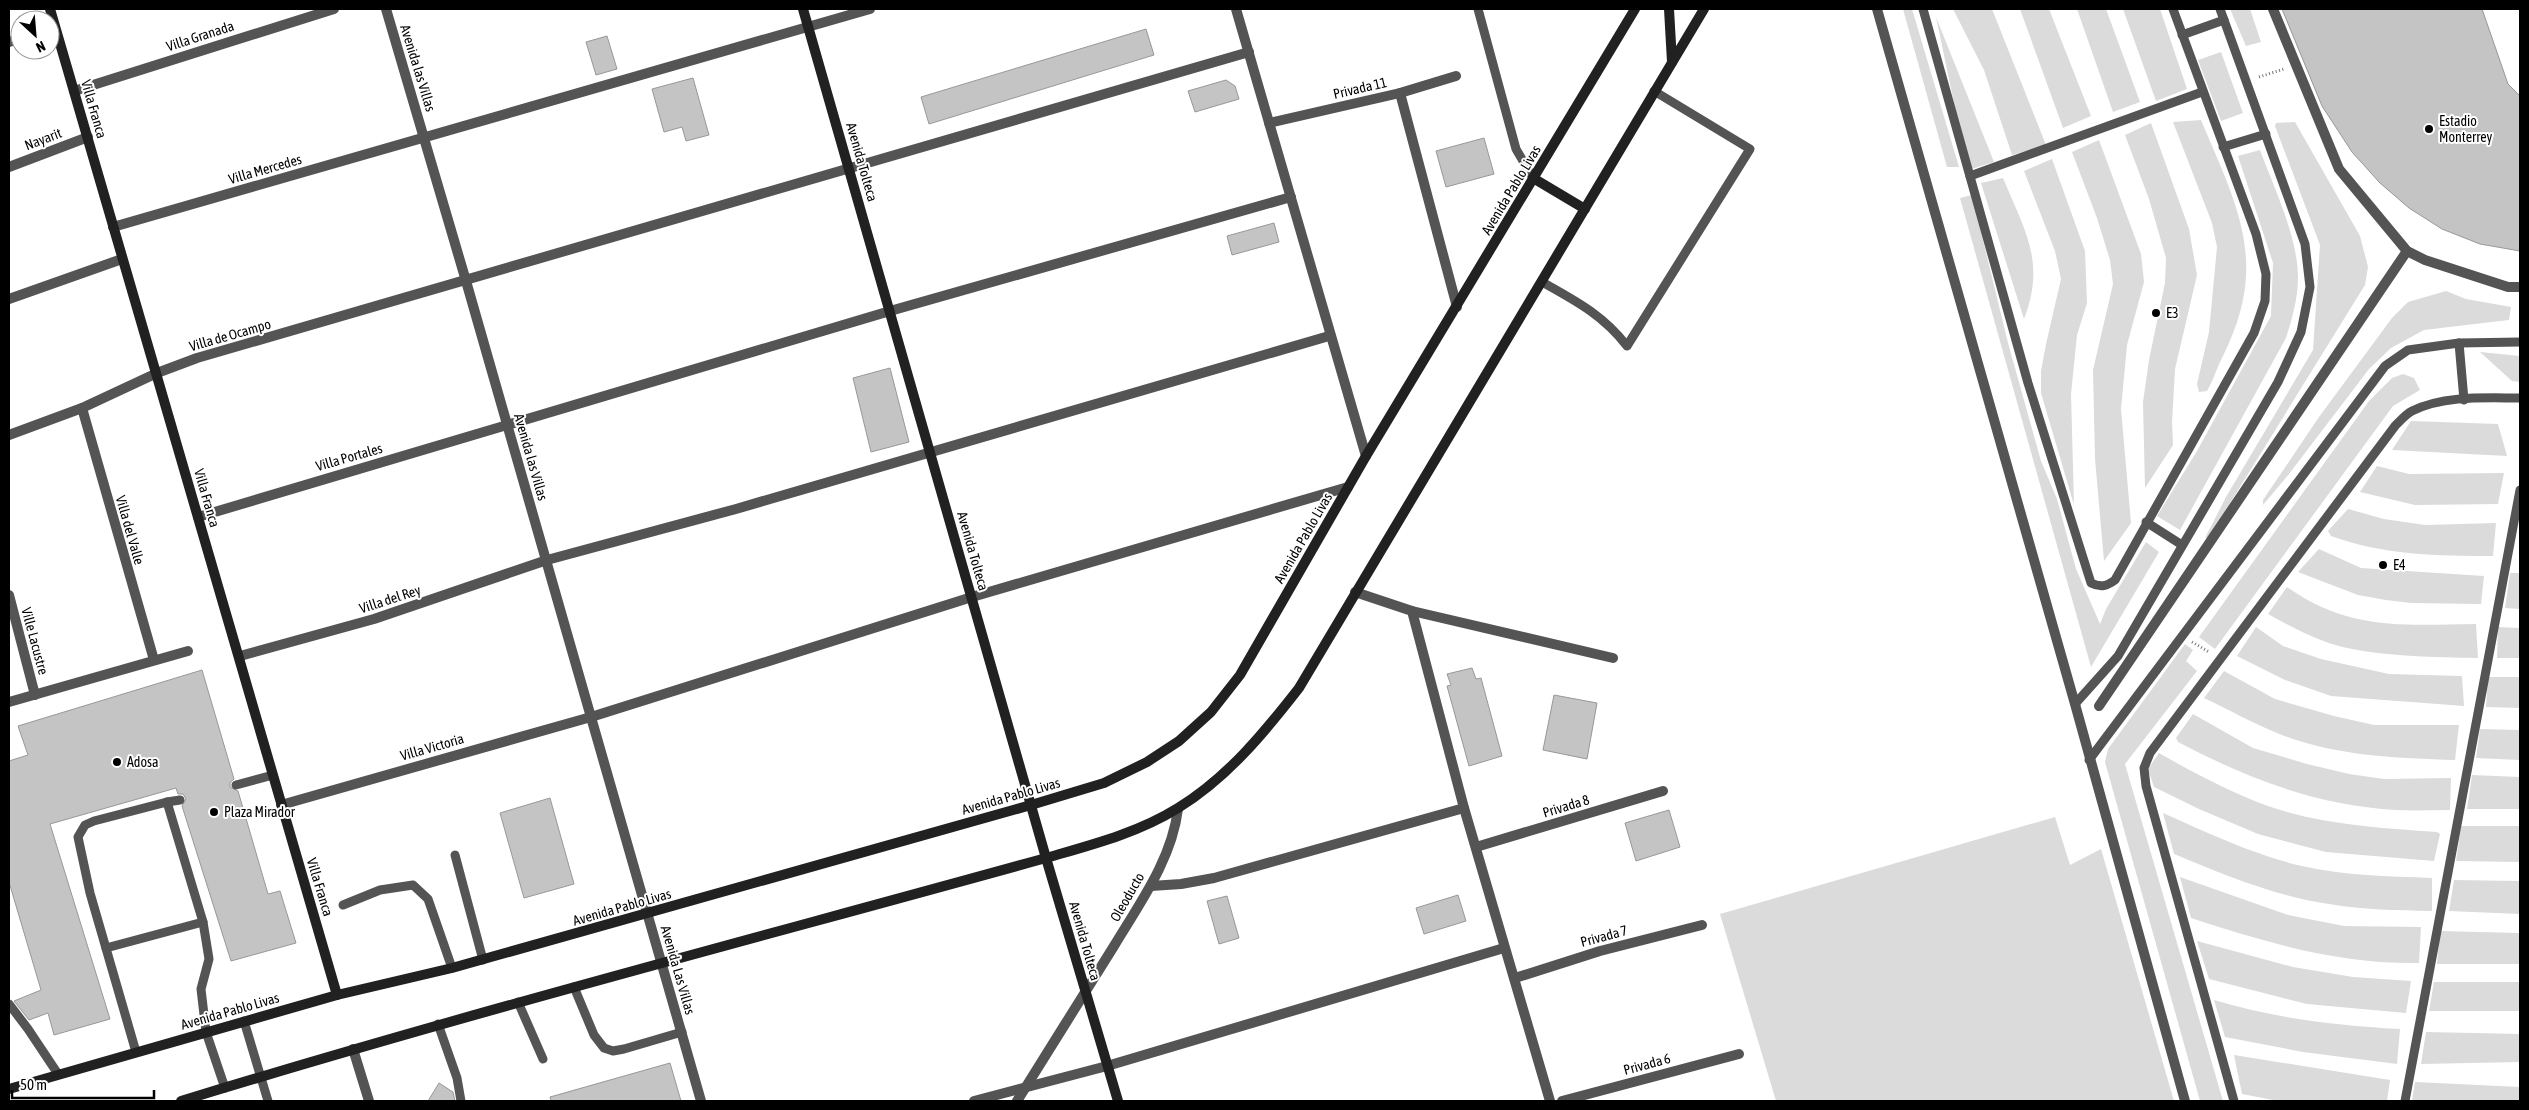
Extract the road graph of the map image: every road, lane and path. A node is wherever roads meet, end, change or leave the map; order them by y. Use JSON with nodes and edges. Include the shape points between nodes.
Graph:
{"nodes":[{"id":1,"x":334,"y":9,"type":"edge"},
{"id":2,"x":386,"y":9,"type":"edge"},
{"id":3,"x":803,"y":9,"type":"edge"},
{"id":4,"x":870,"y":9,"type":"edge"},
{"id":5,"x":1236,"y":9,"type":"edge"},
{"id":6,"x":1478,"y":9,"type":"edge"},
{"id":7,"x":1635,"y":9,"type":"edge"},
{"id":8,"x":1669,"y":9,"type":"edge"},
{"id":9,"x":1704,"y":9,"type":"edge"},
{"id":10,"x":1877,"y":9,"type":"edge"},
{"id":11,"x":1922,"y":9,"type":"edge"},
{"id":12,"x":2173,"y":9,"type":"edge"},
{"id":13,"x":2220,"y":9,"type":"edge"},
{"id":14,"x":2273,"y":9,"type":"edge"},
{"id":15,"x":2224,"y":20,"type":"junction"},
{"id":16,"x":808,"y":27,"type":"junction"},
{"id":17,"x":2182,"y":35,"type":"junction"},
{"id":18,"x":60,"y":49,"type":"edge"},
{"id":19,"x":1249,"y":52,"type":"junction"},
{"id":20,"x":1672,"y":62,"type":"junction"},
{"id":21,"x":2297,"y":65,"type":"junction"},
{"id":22,"x":1456,"y":76,"type":"dead end"},
{"id":23,"x":2246,"y":80,"type":"junction"},
{"id":24,"x":74,"y":90,"type":"junction"},
{"id":25,"x":1654,"y":91,"type":"junction"},
{"id":26,"x":2202,"y":92,"type":"junction"},
{"id":27,"x":1400,"y":93,"type":"junction"},
{"id":28,"x":1269,"y":123,"type":"junction"},
{"id":29,"x":2266,"y":134,"type":"junction"},
{"id":30,"x":88,"y":137,"type":"junction"},
{"id":31,"x":424,"y":137,"type":"junction"},
{"id":32,"x":2223,"y":148,"type":"junction"},
{"id":33,"x":9,"y":167,"type":"edge"},
{"id":34,"x":849,"y":168,"type":"junction"},
{"id":35,"x":1970,"y":176,"type":"junction"},
{"id":36,"x":1534,"y":178,"type":"junction"},
{"id":37,"x":1290,"y":197,"type":"junction"},
{"id":38,"x":1585,"y":209,"type":"junction"},
{"id":39,"x":113,"y":227,"type":"junction"},
{"id":40,"x":2407,"y":251,"type":"junction"},
{"id":41,"x":122,"y":259,"type":"junction"},
{"id":42,"x":466,"y":281,"type":"junction"},
{"id":43,"x":1542,"y":282,"type":"junction"},
{"id":44,"x":2520,"y":287,"type":"edge"},
{"id":45,"x":9,"y":299,"type":"edge"},
{"id":46,"x":1457,"y":307,"type":"junction"},
{"id":47,"x":890,"y":311,"type":"junction"},
{"id":48,"x":1329,"y":336,"type":"junction"},
{"id":49,"x":2520,"y":342,"type":"edge"},
{"id":50,"x":2459,"y":343,"type":"junction"},
{"id":51,"x":157,"y":372,"type":"junction"},
{"id":52,"x":2520,"y":398,"type":"edge"},
{"id":53,"x":2464,"y":400,"type":"junction"},
{"id":54,"x":82,"y":408,"type":"junction"},
{"id":55,"x":508,"y":426,"type":"junction"},
{"id":56,"x":9,"y":435,"type":"edge"},
{"id":57,"x":931,"y":453,"type":"junction"},
{"id":58,"x":1366,"y":456,"type":"junction"},
{"id":59,"x":1348,"y":487,"type":"junction"},
{"id":60,"x":2520,"y":490,"type":"edge"},
{"id":61,"x":198,"y":517,"type":"junction"},
{"id":62,"x":2146,"y":522,"type":"junction"},
{"id":63,"x":2182,"y":545,"type":"junction"},
{"id":64,"x":547,"y":560,"type":"junction"},
{"id":65,"x":1355,"y":592,"type":"junction"},
{"id":66,"x":9,"y":595,"type":"edge"},
{"id":67,"x":972,"y":597,"type":"junction"},
{"id":68,"x":1412,"y":611,"type":"junction"},
{"id":69,"x":2181,"y":636,"type":"junction"},
{"id":70,"x":188,"y":651,"type":"dead end"},
{"id":71,"x":240,"y":656,"type":"junction"},
{"id":72,"x":1613,"y":658,"type":"dead end"},
{"id":73,"x":2220,"y":658,"type":"junction"},
{"id":74,"x":154,"y":660,"type":"junction"},
{"id":75,"x":35,"y":695,"type":"junction"},
{"id":76,"x":9,"y":702,"type":"edge"},
{"id":77,"x":2075,"y":704,"type":"junction"},
{"id":78,"x":2099,"y":706,"type":"dead end"},
{"id":79,"x":591,"y":716,"type":"junction"},
{"id":80,"x":2089,"y":760,"type":"junction"},
{"id":81,"x":273,"y":775,"type":"junction"},
{"id":82,"x":236,"y":785,"type":"dead end"},
{"id":83,"x":1663,"y":791,"type":"dead end"},
{"id":84,"x":180,"y":800,"type":"dead end"},
{"id":85,"x":167,"y":802,"type":"junction"},
{"id":86,"x":281,"y":805,"type":"junction"},
{"id":87,"x":1031,"y":805,"type":"junction"},
{"id":88,"x":1464,"y":808,"type":"junction"},
{"id":89,"x":1178,"y":809,"type":"junction"},
{"id":90,"x":1476,"y":847,"type":"junction"},
{"id":91,"x":455,"y":855,"type":"dead end"},
{"id":92,"x":1046,"y":858,"type":"junction"},
{"id":93,"x":1151,"y":886,"type":"junction"},
{"id":94,"x":343,"y":905,"type":"dead end"},
{"id":95,"x":648,"y":914,"type":"junction"},
{"id":96,"x":203,"y":922,"type":"junction"},
{"id":97,"x":1702,"y":925,"type":"dead end"},
{"id":98,"x":106,"y":948,"type":"junction"},
{"id":99,"x":1504,"y":948,"type":"junction"},
{"id":100,"x":483,"y":960,"type":"junction"},
{"id":101,"x":662,"y":964,"type":"junction"},
{"id":102,"x":452,"y":968,"type":"junction"},
{"id":103,"x":1515,"y":978,"type":"junction"},
{"id":104,"x":574,"y":987,"type":"junction"},
{"id":105,"x":1085,"y":993,"type":"junction"},
{"id":106,"x":337,"y":994,"type":"junction"},
{"id":107,"x":518,"y":1002,"type":"junction"},
{"id":108,"x":9,"y":1004,"type":"edge"},
{"id":109,"x":244,"y":1021,"type":"junction"},
{"id":110,"x":438,"y":1024,"type":"junction"},
{"id":111,"x":206,"y":1032,"type":"junction"},
{"id":112,"x":682,"y":1032,"type":"junction"},
{"id":113,"x":353,"y":1048,"type":"junction"},
{"id":114,"x":136,"y":1052,"type":"junction"},
{"id":115,"x":1739,"y":1054,"type":"dead end"},
{"id":116,"x":543,"y":1058,"type":"dead end"},
{"id":117,"x":1108,"y":1066,"type":"junction"},
{"id":118,"x":58,"y":1074,"type":"junction"},
{"id":119,"x":261,"y":1077,"type":"junction"},
{"id":120,"x":1026,"y":1087,"type":"junction"},
{"id":121,"x":226,"y":1088,"type":"junction"},
{"id":122,"x":9,"y":1089,"type":"edge"},
{"id":123,"x":181,"y":1101,"type":"edge"},
{"id":124,"x":268,"y":1101,"type":"edge"},
{"id":125,"x":369,"y":1101,"type":"edge"},
{"id":126,"x":461,"y":1101,"type":"edge"},
{"id":127,"x":701,"y":1101,"type":"edge"},
{"id":128,"x":974,"y":1101,"type":"edge"},
{"id":129,"x":1017,"y":1101,"type":"edge"},
{"id":130,"x":1118,"y":1101,"type":"edge"},
{"id":131,"x":1550,"y":1101,"type":"edge"},
{"id":132,"x":1562,"y":1101,"type":"edge"},
{"id":133,"x":2185,"y":1101,"type":"edge"},
{"id":134,"x":2234,"y":1101,"type":"edge"},
{"id":135,"x":2405,"y":1101,"type":"edge"}],
"edges":[{"from":1,"to":24,"type":"street","name":"Villa Granada"},
{"from":2,"to":31,"type":"street","name":"Avenida las Villas"},
{"from":3,"to":16,"type":"main road","name":"Avenida Tolteca"},
{"from":4,"to":16,"type":"street","name":"Villa Mercedes"},
{"from":5,"to":19,"type":"street"},
{"from":6,"to":36,"type":"lane","via":[[1516,149]]},
{"from":7,"to":36,"type":"main road","name":"Avenida Pablo Livas"},
{"from":8,"to":20,"type":"main road"},
{"from":9,"to":20,"type":"main road"},
{"from":10,"to":77,"type":"street"},
{"from":11,"to":35,"type":"lane"},
{"from":12,"to":17,"type":"lane"},
{"from":13,"to":15,"type":"lane"},
{"from":14,"to":21,"type":"street"},
{"from":15,"to":17,"type":"lane"},
{"from":15,"to":23,"type":"lane"},
{"from":16,"to":31,"type":"street","name":"Villa Mercedes"},
{"from":16,"to":34,"type":"main road","name":"Avenida Tolteca"},
{"from":17,"to":26,"type":"lane"},
{"from":18,"to":24,"type":"main road","name":"Villa Franca"},
{"from":19,"to":28,"type":"street"},
{"from":19,"to":34,"type":"street","name":"Villa de Ocampo"},
{"from":20,"to":25,"type":"main road"},
{"from":21,"to":23,"type":"path"},
{"from":21,"to":40,"type":"street","via":[[2339,168]]},
{"from":22,"to":27,"type":"street","name":"Privada 11"},
{"from":23,"to":29,"type":"lane"},
{"from":24,"to":30,"type":"main road","name":"Villa Franca"},
{"from":25,"to":38,"type":"main road"},
{"from":25,"to":43,"type":"lane","via":[[1750,149],[1627,346],[1593,311]]},
{"from":26,"to":32,"type":"lane"},
{"from":26,"to":35,"type":"lane"},
{"from":27,"to":28,"type":"street","name":"Privada 11"},
{"from":27,"to":46,"type":"street"},
{"from":28,"to":37,"type":"street"},
{"from":29,"to":32,"type":"lane"},
{"from":29,"to":63,"type":"lane","via":[[2305,244],[2310,286],[2301,332],[2278,382]]},
{"from":30,"to":33,"type":"street","name":"Nayarit"},
{"from":30,"to":39,"type":"main road","name":"Villa Franca"},
{"from":31,"to":39,"type":"street","name":"Villa Mercedes"},
{"from":31,"to":42,"type":"street","name":"Avenida las Villas"},
{"from":32,"to":62,"type":"lane","via":[[2256,234],[2266,274],[2265,301],[2254,333]]},
{"from":34,"to":42,"type":"street","name":"Villa de Ocampo"},
{"from":34,"to":47,"type":"main road","name":"Avenida Tolteca"},
{"from":35,"to":62,"type":"lane","via":[[2028,383],[2092,583],[2099,587],[2115,580]]},
{"from":36,"to":38,"type":"main road"},
{"from":36,"to":46,"type":"main road","name":"Avenida Pablo Livas"},
{"from":37,"to":47,"type":"street","name":"Villa Portales"},
{"from":37,"to":48,"type":"street"},
{"from":38,"to":43,"type":"main road"},
{"from":39,"to":41,"type":"main road","name":"Villa Franca"},
{"from":40,"to":44,"type":"street","via":[[2489,281]]},
{"from":40,"to":78,"type":"street"},
{"from":41,"to":45,"type":"street"},
{"from":41,"to":51,"type":"main road","name":"Villa Franca"},
{"from":42,"to":51,"type":"street","name":"Villa de Ocampo"},
{"from":42,"to":55,"type":"street","name":"Avenida las Villas"},
{"from":43,"to":65,"type":"main road"},
{"from":46,"to":58,"type":"main road","name":"Avenida Pablo Livas"},
{"from":47,"to":55,"type":"street","name":"Villa Portales"},
{"from":47,"to":57,"type":"main road","name":"Avenida Tolteca"},
{"from":48,"to":57,"type":"street","name":"Villa del Rey"},
{"from":48,"to":58,"type":"street"},
{"from":49,"to":50,"type":"lane"},
{"from":50,"to":53,"type":"lane"},
{"from":50,"to":69,"type":"lane","via":[[2408,350],[2385,366]]},
{"from":51,"to":54,"type":"street","name":"Villa de Ocampo"},
{"from":51,"to":61,"type":"main road","name":"Villa Franca"},
{"from":52,"to":53,"type":"lane"},
{"from":53,"to":73,"type":"lane","via":[[2428,404],[2410,412],[2395,426]]},
{"from":54,"to":56,"type":"street","name":"Villa de Ocampo"},
{"from":54,"to":74,"type":"street","name":"Villa del Valle"},
{"from":55,"to":61,"type":"street","name":"Villa Portales"},
{"from":55,"to":64,"type":"street","name":"Avenida las Villas"},
{"from":57,"to":64,"type":"street","name":"Villa del Rey"},
{"from":57,"to":67,"type":"main road","name":"Avenida Tolteca"},
{"from":58,"to":59,"type":"main road","name":"Avenida Pablo Livas"},
{"from":59,"to":67,"type":"street","name":"Villa Victoria"},
{"from":59,"to":87,"type":"main road","name":"Avenida Pablo Livas","via":[[1240,675],[1211,712],[1179,741],[1147,762],[1104,783]]},
{"from":60,"to":135,"type":"lane"},
{"from":61,"to":71,"type":"main road","name":"Villa Franca"},
{"from":62,"to":63,"type":"lane"},
{"from":63,"to":77,"type":"lane","via":[[2118,656]]},
{"from":64,"to":71,"type":"street","name":"Villa del Rey","via":[[374,619]]},
{"from":64,"to":79,"type":"street","name":"Avenida las Villas"},
{"from":65,"to":68,"type":"street"},
{"from":65,"to":89,"type":"main road","via":[[1299,688],[1259,739],[1221,776]]},
{"from":66,"to":75,"type":"street","name":"Ville Lacustre"},
{"from":67,"to":79,"type":"street","name":"Villa Victoria"},
{"from":67,"to":87,"type":"main road","name":"Avenida Tolteca"},
{"from":68,"to":72,"type":"street"},
{"from":68,"to":88,"type":"street"},
{"from":69,"to":73,"type":"path"},
{"from":69,"to":80,"type":"lane"},
{"from":70,"to":74,"type":"street"},
{"from":71,"to":81,"type":"main road","name":"Villa Franca"},
{"from":73,"to":134,"type":"lane","via":[[2150,753],[2144,768],[2146,786]]},
{"from":74,"to":75,"type":"street"},
{"from":75,"to":76,"type":"street"},
{"from":77,"to":80,"type":"street"},
{"from":79,"to":86,"type":"street","name":"Villa Victoria"},
{"from":79,"to":95,"type":"street","name":"Avenida las Villas"},
{"from":80,"to":133,"type":"street"},
{"from":81,"to":82,"type":"lane"},
{"from":81,"to":86,"type":"main road","name":"Villa Franca"},
{"from":83,"to":90,"type":"street","name":"Privada 8"},
{"from":84,"to":85,"type":"lane"},
{"from":85,"to":96,"type":"lane"},
{"from":85,"to":98,"type":"lane","via":[[94,821],[80,830],[80,849]]},
{"from":86,"to":106,"type":"main road","name":"Villa Franca"},
{"from":87,"to":92,"type":"main road","name":"Avenida Tolteca"},
{"from":87,"to":95,"type":"main road","name":"Avenida Pablo Livas"},
{"from":88,"to":90,"type":"street"},
{"from":88,"to":93,"type":"street","via":[[1214,878]]},
{"from":89,"to":92,"type":"main road","via":[[1128,833]]},
{"from":89,"to":93,"type":"street","name":"Oleoducto","via":[[1169,848]]},
{"from":90,"to":99,"type":"street"},
{"from":91,"to":100,"type":"lane"},
{"from":92,"to":101,"type":"main road"},
{"from":92,"to":105,"type":"main road","name":"Avenida Tolteca"},
{"from":93,"to":105,"type":"street","name":"Oleoducto"},
{"from":94,"to":102,"type":"lane","via":[[380,890],[412,885],[428,900]]},
{"from":95,"to":100,"type":"main road","name":"Avenida Pablo Livas"},
{"from":95,"to":101,"type":"street","name":"Avenida Las Villas"},
{"from":96,"to":98,"type":"lane"},
{"from":96,"to":111,"type":"lane","via":[[208,960],[201,989]]},
{"from":97,"to":103,"type":"street","name":"Privada 7"},
{"from":98,"to":114,"type":"lane"},
{"from":99,"to":103,"type":"street"},
{"from":99,"to":117,"type":"street"},
{"from":100,"to":102,"type":"main road","name":"Avenida Pablo Livas"},
{"from":101,"to":104,"type":"main road"},
{"from":101,"to":112,"type":"street","name":"Avenida Las Villas"},
{"from":102,"to":106,"type":"main road","name":"Avenida Pablo Livas"},
{"from":103,"to":131,"type":"street"},
{"from":104,"to":107,"type":"main road"},
{"from":104,"to":112,"type":"lane","via":[[594,1035],[604,1048],[613,1051],[624,1049]]},
{"from":105,"to":117,"type":"main road","name":"Avenida Tolteca"},
{"from":105,"to":120,"type":"street","name":"Oleoducto"},
{"from":106,"to":109,"type":"main road","name":"Avenida Pablo Livas"},
{"from":107,"to":110,"type":"main road"},
{"from":107,"to":116,"type":"lane"},
{"from":108,"to":118,"type":"lane"},
{"from":109,"to":111,"type":"main road","name":"Avenida Pablo Livas"},
{"from":109,"to":119,"type":"lane"},
{"from":110,"to":113,"type":"main road"},
{"from":110,"to":126,"type":"lane","via":[[458,1078]]},
{"from":111,"to":114,"type":"main road","name":"Avenida Pablo Livas"},
{"from":111,"to":121,"type":"lane"},
{"from":112,"to":127,"type":"street","name":"Avenida Las Villas"},
{"from":113,"to":119,"type":"main road"},
{"from":113,"to":125,"type":"street"},
{"from":114,"to":118,"type":"main road","name":"Avenida Pablo Livas"},
{"from":115,"to":132,"type":"street","name":"Privada 6"},
{"from":117,"to":120,"type":"street"},
{"from":117,"to":130,"type":"main road","name":"Avenida Tolteca"},
{"from":118,"to":122,"type":"main road","name":"Avenida Pablo Livas"},
{"from":119,"to":121,"type":"main road"},
{"from":119,"to":124,"type":"lane"},
{"from":120,"to":128,"type":"street"},
{"from":120,"to":129,"type":"street","name":"Oleoducto"},
{"from":121,"to":123,"type":"main road"}]}
